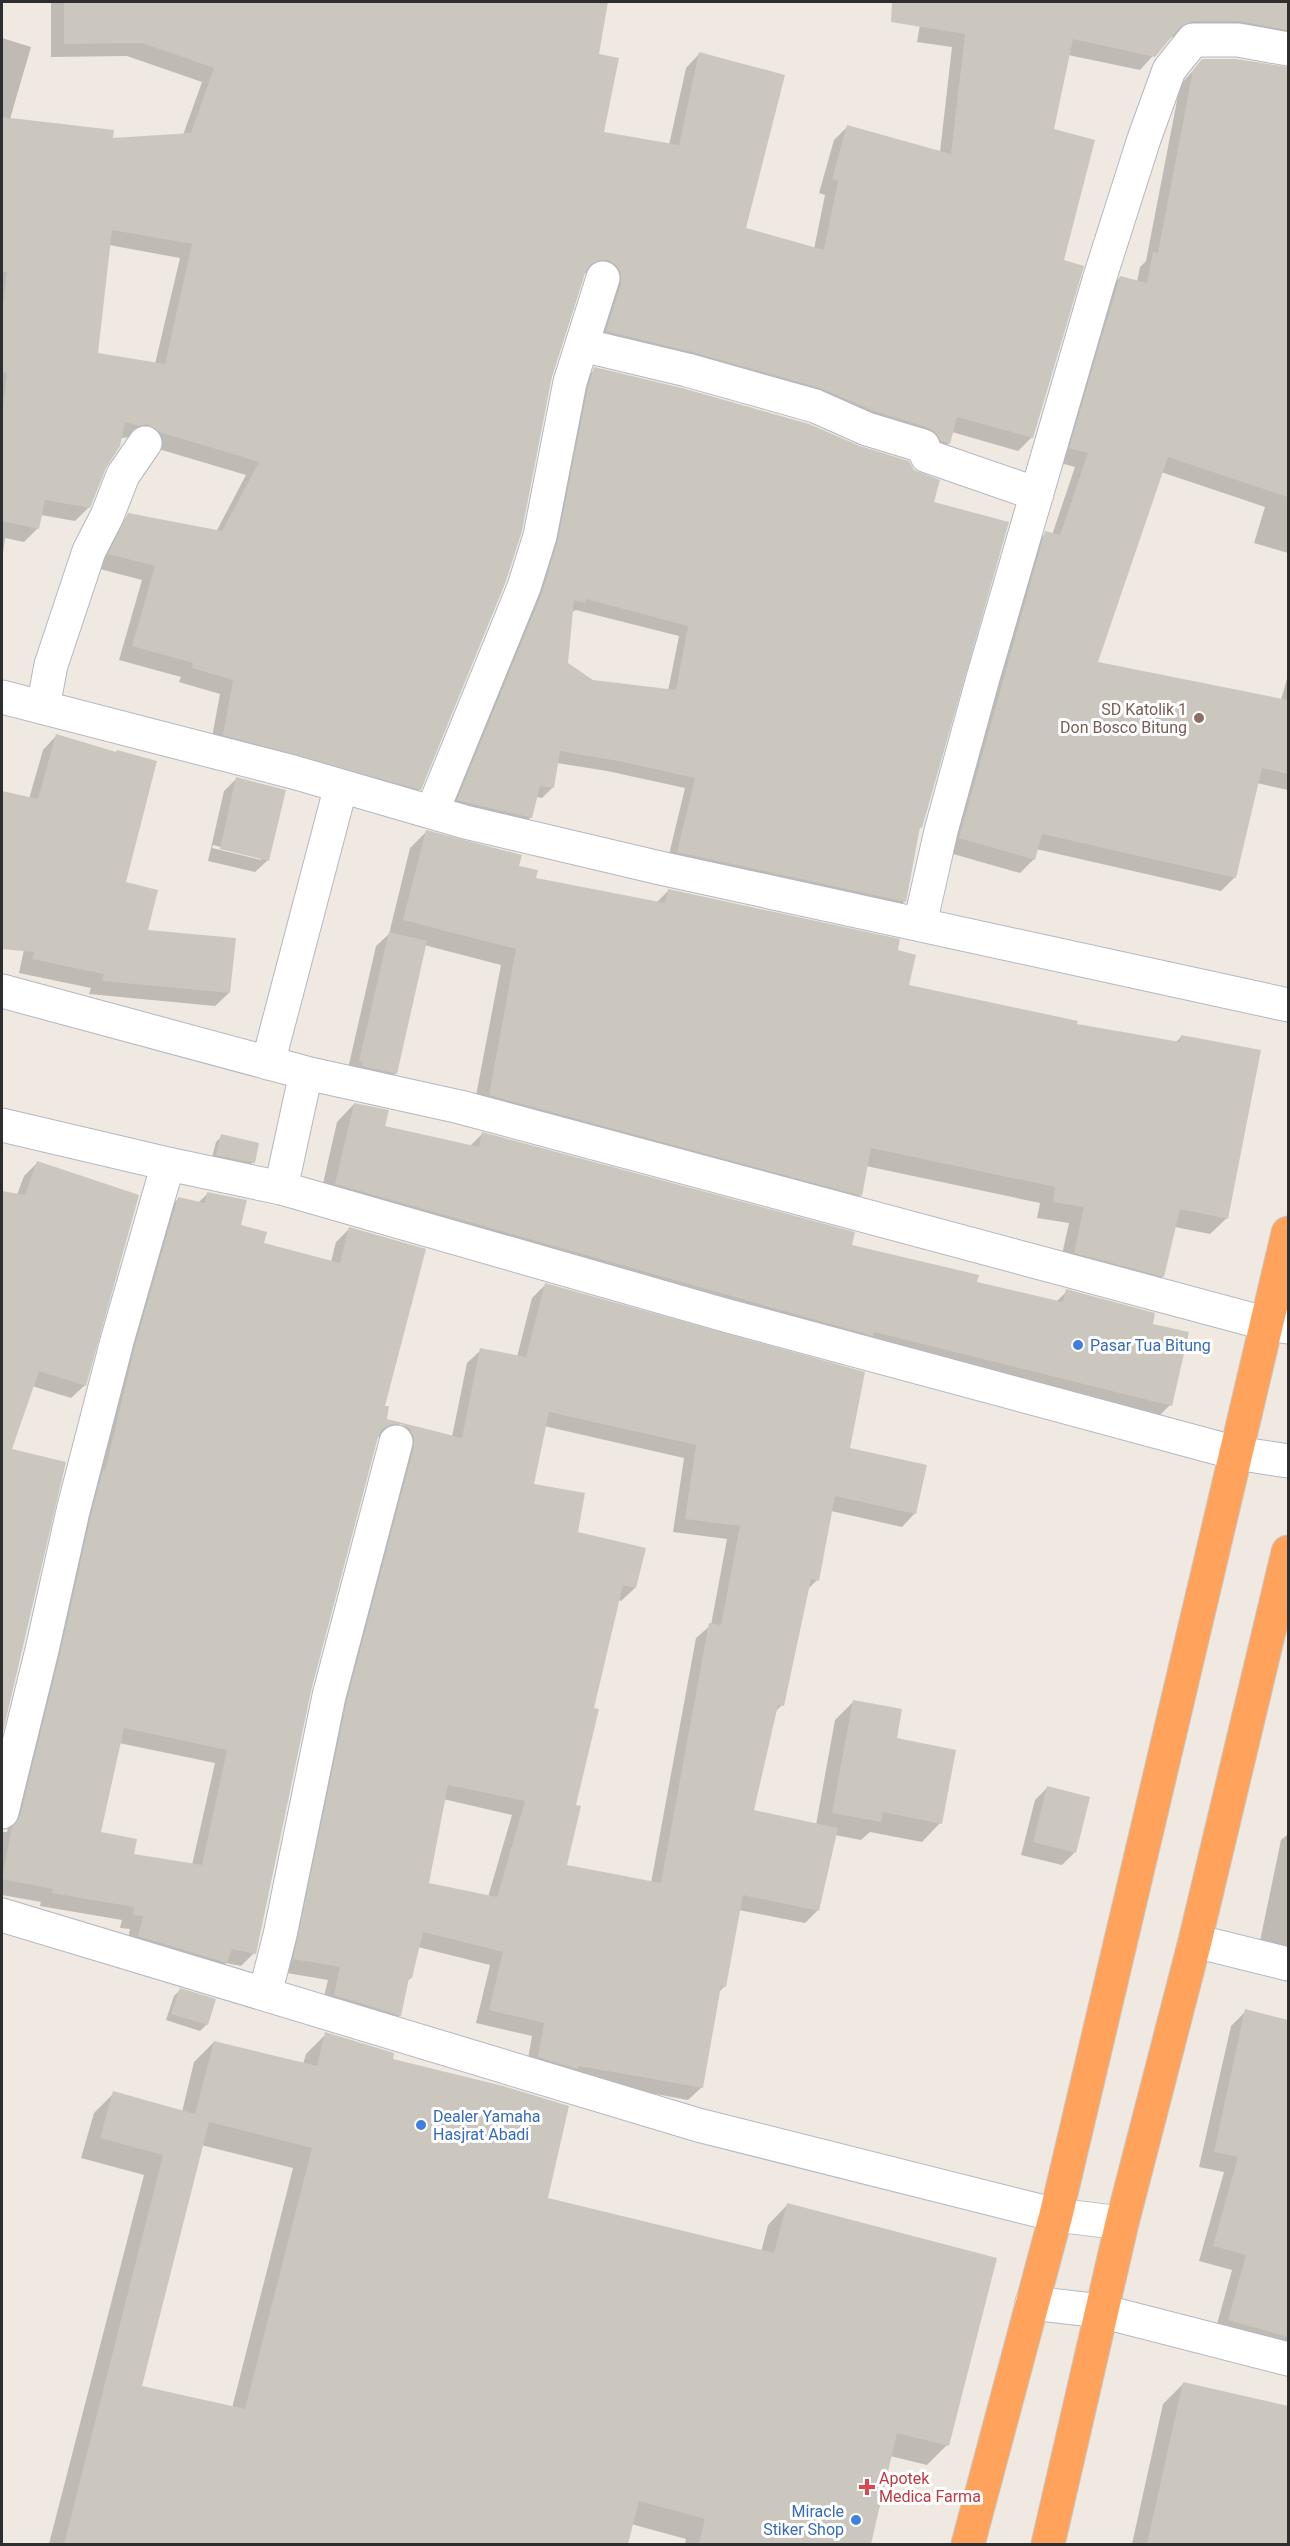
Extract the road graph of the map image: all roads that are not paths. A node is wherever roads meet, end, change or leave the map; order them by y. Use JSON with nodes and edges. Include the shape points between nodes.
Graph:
{"nodes":[{"id":1,"x":1288,"y":49,"type":"edge"},
{"id":2,"x":603,"y":278,"type":"dead end"},
{"id":3,"x":582,"y":345,"type":"junction"},
{"id":4,"x":145,"y":442,"type":"dead end"},
{"id":5,"x":1037,"y":494,"type":"junction"},
{"id":6,"x":2,"y":697,"type":"edge"},
{"id":7,"x":43,"y":707,"type":"junction"},
{"id":8,"x":341,"y":786,"type":"junction"},
{"id":9,"x":432,"y":812,"type":"junction"},
{"id":10,"x":920,"y":924,"type":"junction"},
{"id":11,"x":2,"y":991,"type":"edge"},
{"id":12,"x":1288,"y":1005,"type":"edge"},
{"id":13,"x":268,"y":1063,"type":"junction"},
{"id":14,"x":306,"y":1073,"type":"junction"},
{"id":15,"x":2,"y":1125,"type":"edge"},
{"id":16,"x":168,"y":1164,"type":"junction"},
{"id":17,"x":281,"y":1188,"type":"junction"},
{"id":18,"x":1288,"y":1233,"type":"edge"},
{"id":19,"x":1278,"y":1325,"type":"edge"},
{"id":20,"x":396,"y":1443,"type":"dead end"},
{"id":21,"x":1236,"y":1453,"type":"junction"},
{"id":22,"x":1288,"y":1461,"type":"edge"},
{"id":23,"x":1287,"y":1569,"type":"edge"},
{"id":24,"x":2,"y":1812,"type":"edge"},
{"id":25,"x":2,"y":1916,"type":"edge"},
{"id":26,"x":1195,"y":1941,"type":"junction"},
{"id":27,"x":1288,"y":1964,"type":"edge"},
{"id":28,"x":265,"y":1994,"type":"junction"},
{"id":29,"x":1056,"y":2215,"type":"junction"},
{"id":30,"x":1122,"y":2223,"type":"junction"},
{"id":31,"x":1032,"y":2303,"type":"junction"},
{"id":32,"x":1101,"y":2311,"type":"junction"},
{"id":33,"x":1288,"y":2359,"type":"edge"},
{"id":34,"x":968,"y":2544,"type":"edge"},
{"id":35,"x":1048,"y":2544,"type":"edge"}],
"edges":[{"from":1,"to":5,"type":"street","via":[[1238,40],[1193,40],[1169,70],[1099,280]]},
{"from":2,"to":3,"type":"street"},
{"from":3,"to":5,"type":"street","via":[[815,406],[867,429],[923,446],[927,456]]},
{"from":3,"to":9,"type":"street","via":[[570,382],[540,536],[524,587]]},
{"from":4,"to":7,"type":"street","via":[[123,475],[89,551],[51,665]]},
{"from":5,"to":10,"type":"street","via":[[941,831]]},
{"from":6,"to":7,"type":"street"},
{"from":7,"to":8,"type":"street"},
{"from":8,"to":9,"type":"street"},
{"from":8,"to":13,"type":"street"},
{"from":9,"to":10,"type":"street","via":[[660,868]]},
{"from":10,"to":12,"type":"street"},
{"from":11,"to":13,"type":"street"},
{"from":13,"to":14,"type":"street"},
{"from":14,"to":17,"type":"street"},
{"from":14,"to":19,"type":"street","via":[[460,1107]]},
{"from":15,"to":16,"type":"street"},
{"from":16,"to":17,"type":"street"},
{"from":16,"to":24,"type":"street","via":[[73,1511]]},
{"from":17,"to":21,"type":"street","via":[[721,1314]]},
{"from":18,"to":19,"type":"highway"},
{"from":19,"to":21,"type":"highway"},
{"from":20,"to":28,"type":"street","via":[[329,1696]]},
{"from":21,"to":22,"type":"street"},
{"from":21,"to":29,"type":"highway"},
{"from":23,"to":26,"type":"highway"},
{"from":25,"to":28,"type":"street"},
{"from":26,"to":27,"type":"street"},
{"from":26,"to":30,"type":"highway"},
{"from":28,"to":29,"type":"street","via":[[698,2125]]},
{"from":29,"to":30,"type":"street"},
{"from":29,"to":31,"type":"highway"},
{"from":30,"to":32,"type":"highway"},
{"from":31,"to":32,"type":"street"},
{"from":31,"to":34,"type":"highway"},
{"from":32,"to":33,"type":"street"},
{"from":32,"to":35,"type":"highway"}]}
